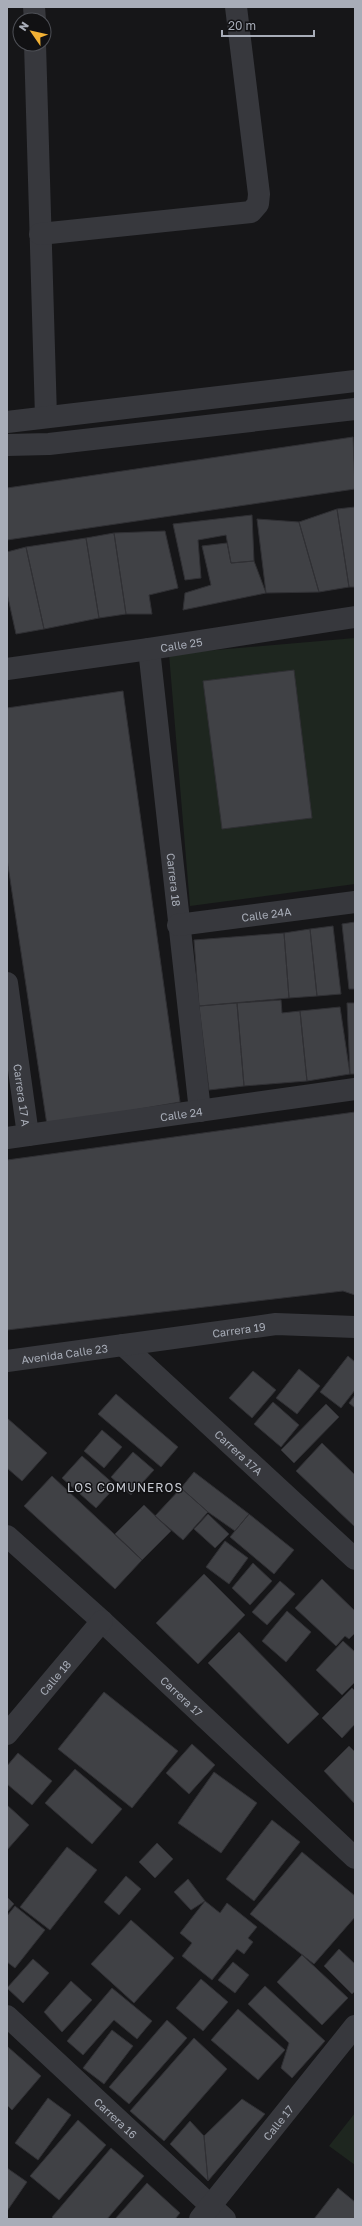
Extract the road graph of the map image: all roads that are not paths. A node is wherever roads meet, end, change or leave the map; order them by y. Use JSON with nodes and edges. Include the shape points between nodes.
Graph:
{"nodes":[{"id":1,"x":236,"y":7,"type":"edge"},
{"id":2,"x":35,"y":52,"type":"edge"},
{"id":3,"x":40,"y":234,"type":"junction"},
{"id":4,"x":355,"y":381,"type":"edge"},
{"id":5,"x":355,"y":409,"type":"edge"},
{"id":6,"x":46,"y":417,"type":"junction"},
{"id":7,"x":7,"y":422,"type":"edge"},
{"id":8,"x":7,"y":445,"type":"edge"},
{"id":9,"x":355,"y":617,"type":"edge"},
{"id":10,"x":149,"y":650,"type":"junction"},
{"id":11,"x":7,"y":668,"type":"edge"},
{"id":12,"x":355,"y":902,"type":"edge"},
{"id":13,"x":178,"y":925,"type":"junction"},
{"id":14,"x":7,"y":983,"type":"edge"},
{"id":15,"x":355,"y":1089,"type":"edge"},
{"id":16,"x":200,"y":1111,"type":"junction"},
{"id":17,"x":28,"y":1135,"type":"junction"},
{"id":18,"x":7,"y":1138,"type":"edge"},
{"id":19,"x":355,"y":1327,"type":"edge"},
{"id":20,"x":123,"y":1345,"type":"junction"},
{"id":21,"x":7,"y":1361,"type":"edge"},
{"id":22,"x":7,"y":1536,"type":"edge"},
{"id":23,"x":355,"y":1559,"type":"edge"},
{"id":24,"x":102,"y":1620,"type":"junction"},
{"id":25,"x":7,"y":1734,"type":"edge"},
{"id":26,"x":355,"y":1858,"type":"edge"},
{"id":27,"x":7,"y":2016,"type":"edge"},
{"id":28,"x":355,"y":2026,"type":"edge"},
{"id":29,"x":212,"y":2215,"type":"edge"}],
"edges":[{"from":1,"to":3,"type":"street","via":[[259,194],[258,204],[251,212]]},
{"from":2,"to":3,"type":"street"},
{"from":3,"to":6,"type":"street"},
{"from":4,"to":6,"type":"street"},
{"from":5,"to":8,"type":"street","via":[[49,444]]},
{"from":6,"to":7,"type":"street"},
{"from":9,"to":10,"type":"street","name":"Calle 25"},
{"from":10,"to":11,"type":"street","name":"Calle 25"},
{"from":10,"to":13,"type":"street","name":"Carrera 18"},
{"from":12,"to":13,"type":"street","name":"Calle 24A"},
{"from":13,"to":16,"type":"street","name":"Carrera 18"},
{"from":14,"to":17,"type":"street","name":"Carrera 17 A"},
{"from":15,"to":16,"type":"street","name":"Calle 24"},
{"from":16,"to":17,"type":"street","name":"Calle 24"},
{"from":17,"to":18,"type":"street","name":"Calle 24"},
{"from":19,"to":20,"type":"street","name":"Carrera 19","via":[[276,1324]]},
{"from":20,"to":21,"type":"street","name":"Avenida Calle 23"},
{"from":20,"to":23,"type":"street","name":"Carrera 17A"},
{"from":22,"to":24,"type":"street","name":"Carrera 17"},
{"from":24,"to":25,"type":"street","name":"Calle 18"},
{"from":24,"to":26,"type":"street","name":"Carrera 17"},
{"from":27,"to":29,"type":"street","name":"Carrera 16"},
{"from":28,"to":29,"type":"street","name":"Calle 17"}]}
